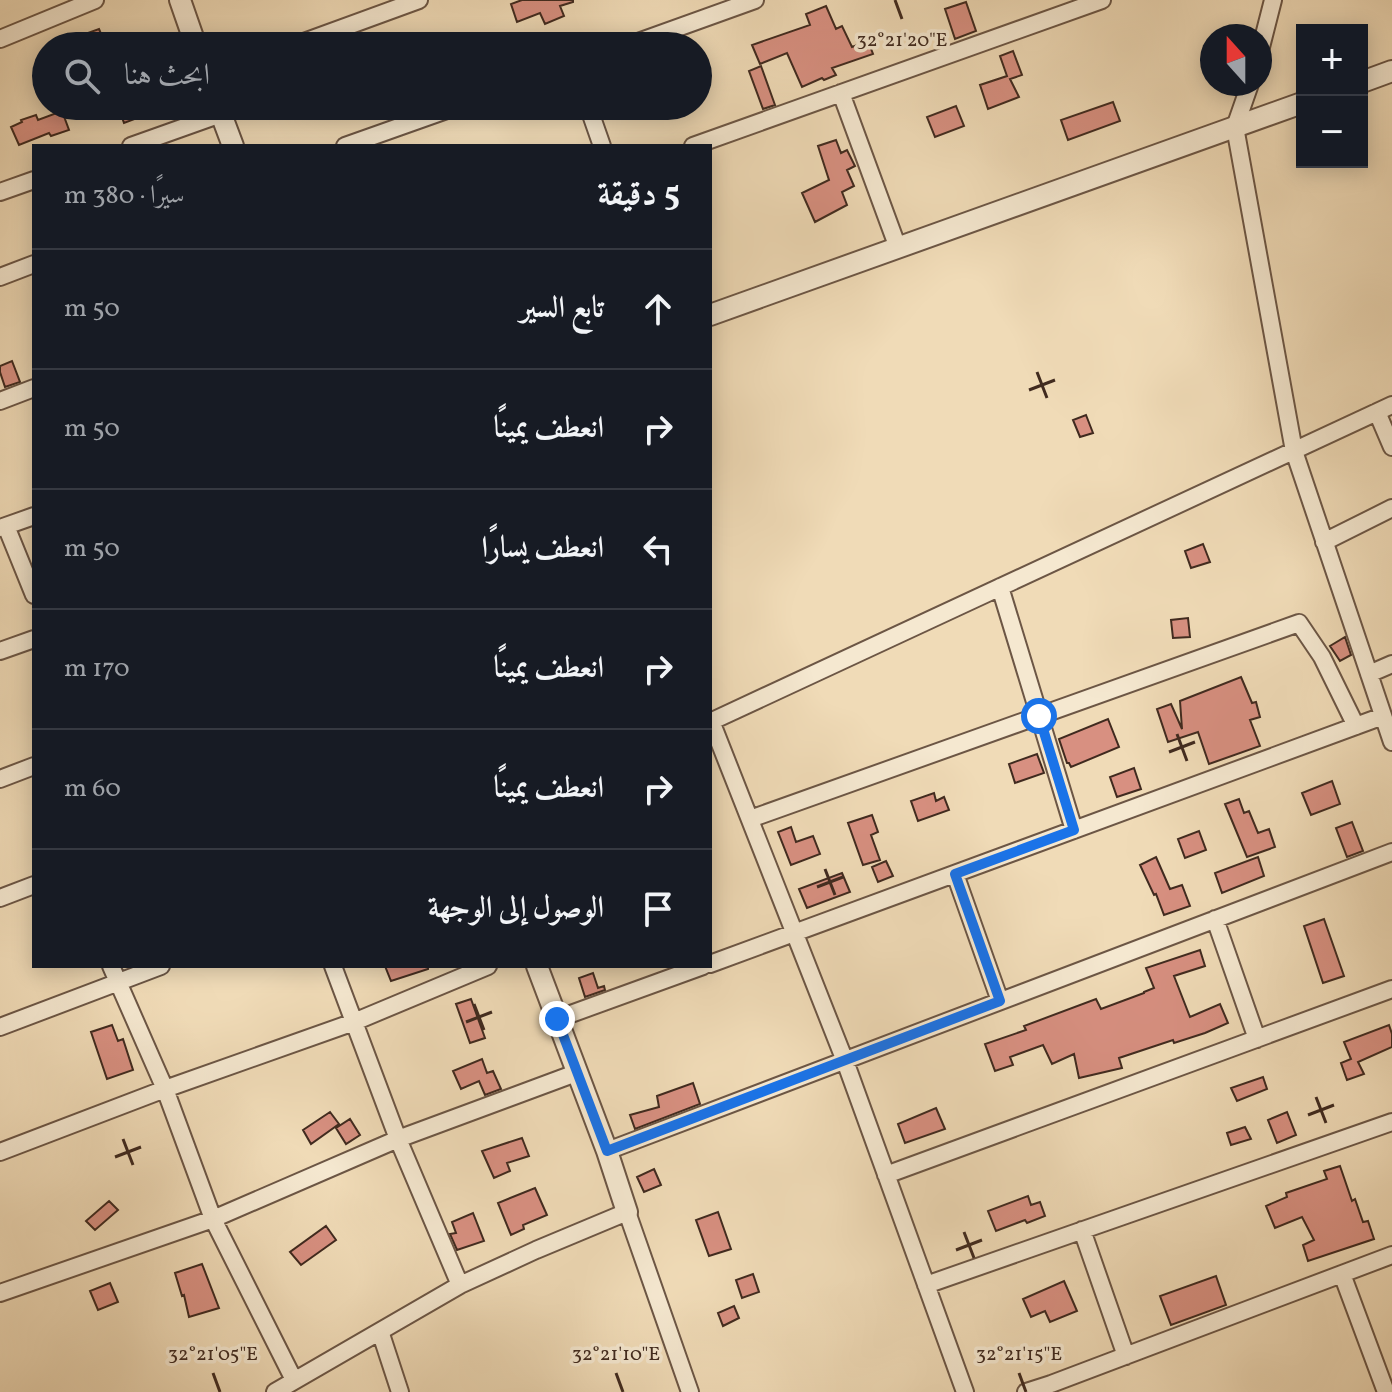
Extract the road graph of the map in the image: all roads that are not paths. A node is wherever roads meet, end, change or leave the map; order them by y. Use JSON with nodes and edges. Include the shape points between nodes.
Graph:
{"nodes":[{"id":1,"x":95,"y":0,"type":"edge"},
{"id":2,"x":180,"y":0,"type":"edge"},
{"id":3,"x":419,"y":0,"type":"edge"},
{"id":4,"x":755,"y":0,"type":"edge"},
{"id":5,"x":1102,"y":0,"type":"edge"},
{"id":6,"x":1273,"y":0,"type":"edge"},
{"id":7,"x":1267,"y":24,"type":"edge"},
{"id":8,"x":191,"y":32,"type":"edge"},
{"id":9,"x":331,"y":32,"type":"edge"},
{"id":10,"x":666,"y":32,"type":"edge"},
{"id":11,"x":0,"y":39,"type":"edge"},
{"id":12,"x":1392,"y":71,"type":"edge"},
{"id":13,"x":1368,"y":80,"type":"edge"},
{"id":14,"x":841,"y":93,"type":"junction"},
{"id":15,"x":1246,"y":96,"type":"edge"},
{"id":16,"x":1296,"y":105,"type":"edge"},
{"id":17,"x":195,"y":120,"type":"edge"},
{"id":18,"x":224,"y":120,"type":"edge"},
{"id":19,"x":418,"y":120,"type":"edge"},
{"id":20,"x":593,"y":120,"type":"edge"},
{"id":21,"x":1235,"y":127,"type":"junction"},
{"id":22,"x":136,"y":144,"type":"edge"},
{"id":23,"x":232,"y":144,"type":"edge"},
{"id":24,"x":351,"y":144,"type":"edge"},
{"id":25,"x":601,"y":144,"type":"edge"},
{"id":26,"x":699,"y":144,"type":"edge"},
{"id":27,"x":32,"y":181,"type":"edge"},
{"id":28,"x":0,"y":192,"type":"edge"},
{"id":29,"x":898,"y":248,"type":"junction"},
{"id":30,"x":32,"y":265,"type":"edge"},
{"id":31,"x":0,"y":277,"type":"edge"},
{"id":32,"x":712,"y":314,"type":"edge"},
{"id":33,"x":32,"y":389,"type":"edge"},
{"id":34,"x":0,"y":401,"type":"edge"},
{"id":35,"x":1384,"y":409,"type":"edge"},
{"id":36,"x":1392,"y":447,"type":"edge"},
{"id":37,"x":1294,"y":451,"type":"junction"},
{"id":38,"x":1392,"y":508,"type":"edge"},
{"id":39,"x":32,"y":517,"type":"edge"},
{"id":40,"x":3,"y":527,"type":"edge"},
{"id":41,"x":1324,"y":542,"type":"junction"},
{"id":42,"x":1000,"y":587,"type":"junction"},
{"id":43,"x":32,"y":591,"type":"edge"},
{"id":44,"x":32,"y":640,"type":"edge"},
{"id":45,"x":0,"y":651,"type":"edge"},
{"id":46,"x":1392,"y":664,"type":"edge"},
{"id":47,"x":1369,"y":674,"type":"junction"},
{"id":48,"x":1039,"y":716,"type":"junction"},
{"id":49,"x":1383,"y":716,"type":"junction"},
{"id":50,"x":712,"y":720,"type":"edge"},
{"id":51,"x":712,"y":726,"type":"edge"},
{"id":52,"x":1356,"y":726,"type":"junction"},
{"id":53,"x":1392,"y":742,"type":"edge"},
{"id":54,"x":32,"y":767,"type":"edge"},
{"id":55,"x":0,"y":779,"type":"edge"},
{"id":56,"x":750,"y":819,"type":"junction"},
{"id":57,"x":1074,"y":830,"type":"junction"},
{"id":58,"x":1392,"y":852,"type":"edge"},
{"id":59,"x":955,"y":874,"type":"junction"},
{"id":60,"x":32,"y":886,"type":"edge"},
{"id":61,"x":0,"y":898,"type":"edge"},
{"id":62,"x":1215,"y":919,"type":"junction"},
{"id":63,"x":795,"y":933,"type":"junction"},
{"id":64,"x":712,"y":963,"type":"edge"},
{"id":65,"x":149,"y":968,"type":"edge"},
{"id":66,"x":334,"y":968,"type":"edge"},
{"id":67,"x":483,"y":968,"type":"edge"},
{"id":68,"x":538,"y":968,"type":"edge"},
{"id":69,"x":697,"y":968,"type":"edge"},
{"id":70,"x":114,"y":974,"type":"edge"},
{"id":71,"x":1392,"y":989,"type":"edge"},
{"id":72,"x":1000,"y":1001,"type":"junction"},
{"id":73,"x":557,"y":1019,"type":"junction"},
{"id":74,"x":354,"y":1022,"type":"junction"},
{"id":75,"x":0,"y":1027,"type":"edge"},
{"id":76,"x":1257,"y":1039,"type":"junction"},
{"id":77,"x":845,"y":1061,"type":"junction"},
{"id":78,"x":576,"y":1073,"type":"junction"},
{"id":79,"x":165,"y":1089,"type":"junction"},
{"id":80,"x":1392,"y":1122,"type":"edge"},
{"id":81,"x":398,"y":1139,"type":"junction"},
{"id":82,"x":607,"y":1151,"type":"junction"},
{"id":83,"x":0,"y":1152,"type":"edge"},
{"id":84,"x":886,"y":1175,"type":"junction"},
{"id":85,"x":627,"y":1212,"type":"junction"},
{"id":86,"x":213,"y":1219,"type":"junction"},
{"id":87,"x":1082,"y":1230,"type":"junction"},
{"id":88,"x":1392,"y":1255,"type":"edge"},
{"id":89,"x":1342,"y":1274,"type":"junction"},
{"id":90,"x":460,"y":1285,"type":"junction"},
{"id":91,"x":926,"y":1285,"type":"junction"},
{"id":92,"x":0,"y":1293,"type":"edge"},
{"id":93,"x":380,"y":1331,"type":"junction"},
{"id":94,"x":1126,"y":1356,"type":"junction"},
{"id":95,"x":294,"y":1380,"type":"junction"},
{"id":96,"x":275,"y":1392,"type":"edge"},
{"id":97,"x":400,"y":1392,"type":"edge"},
{"id":98,"x":690,"y":1392,"type":"edge"},
{"id":99,"x":965,"y":1392,"type":"edge"},
{"id":100,"x":1026,"y":1392,"type":"edge"},
{"id":101,"x":1386,"y":1392,"type":"edge"}],
"edges":[{"from":1,"to":11,"type":"street"},
{"from":2,"to":8,"type":"street"},
{"from":3,"to":9,"type":"street"},
{"from":4,"to":10,"type":"street"},
{"from":5,"to":14,"type":"street"},
{"from":6,"to":7,"type":"street"},
{"from":12,"to":13,"type":"street"},
{"from":14,"to":26,"type":"street"},
{"from":14,"to":29,"type":"street"},
{"from":15,"to":21,"type":"street"},
{"from":16,"to":21,"type":"street"},
{"from":17,"to":22,"type":"street"},
{"from":18,"to":23,"type":"street"},
{"from":19,"to":24,"type":"street"},
{"from":20,"to":25,"type":"street"},
{"from":21,"to":29,"type":"street"},
{"from":21,"to":37,"type":"street"},
{"from":27,"to":28,"type":"street"},
{"from":29,"to":32,"type":"street"},
{"from":30,"to":31,"type":"street"},
{"from":33,"to":34,"type":"street"},
{"from":35,"to":36,"type":"street"},
{"from":35,"to":37,"type":"street"},
{"from":37,"to":41,"type":"street"},
{"from":37,"to":42,"type":"street"},
{"from":38,"to":41,"type":"street"},
{"from":39,"to":40,"type":"street"},
{"from":40,"to":43,"type":"street"},
{"from":41,"to":47,"type":"street"},
{"from":42,"to":48,"type":"street"},
{"from":42,"to":50,"type":"street"},
{"from":44,"to":45,"type":"street"},
{"from":46,"to":47,"type":"street"},
{"from":47,"to":49,"type":"street"},
{"from":48,"to":52,"type":"street","via":[[1299,623]]},
{"from":48,"to":56,"type":"street"},
{"from":48,"to":57,"type":"street"},
{"from":49,"to":52,"type":"street"},
{"from":49,"to":53,"type":"street"},
{"from":51,"to":56,"type":"street"},
{"from":52,"to":57,"type":"street"},
{"from":54,"to":55,"type":"street"},
{"from":56,"to":63,"type":"street"},
{"from":57,"to":59,"type":"street"},
{"from":58,"to":62,"type":"street"},
{"from":59,"to":63,"type":"street"},
{"from":59,"to":72,"type":"street"},
{"from":60,"to":61,"type":"street"},
{"from":62,"to":72,"type":"street"},
{"from":62,"to":76,"type":"street"},
{"from":63,"to":64,"type":"street"},
{"from":63,"to":77,"type":"street"},
{"from":65,"to":70,"type":"street"},
{"from":66,"to":74,"type":"street"},
{"from":67,"to":74,"type":"street"},
{"from":68,"to":73,"type":"street"},
{"from":69,"to":73,"type":"street"},
{"from":70,"to":75,"type":"street"},
{"from":70,"to":79,"type":"street"},
{"from":71,"to":76,"type":"street"},
{"from":72,"to":77,"type":"street"},
{"from":73,"to":78,"type":"street"},
{"from":74,"to":79,"type":"street"},
{"from":74,"to":81,"type":"street"},
{"from":76,"to":84,"type":"street"},
{"from":77,"to":82,"type":"street"},
{"from":77,"to":84,"type":"street"},
{"from":78,"to":81,"type":"street"},
{"from":78,"to":82,"type":"street"},
{"from":79,"to":83,"type":"street"},
{"from":79,"to":86,"type":"street"},
{"from":80,"to":87,"type":"street"},
{"from":81,"to":86,"type":"street"},
{"from":81,"to":90,"type":"street"},
{"from":82,"to":85,"type":"street"},
{"from":84,"to":91,"type":"street"},
{"from":85,"to":90,"type":"street"},
{"from":85,"to":98,"type":"street"},
{"from":86,"to":92,"type":"street"},
{"from":86,"to":95,"type":"street"},
{"from":87,"to":91,"type":"street"},
{"from":87,"to":94,"type":"street"},
{"from":88,"to":89,"type":"street"},
{"from":89,"to":94,"type":"street"},
{"from":89,"to":101,"type":"street"},
{"from":90,"to":93,"type":"street"},
{"from":91,"to":99,"type":"street"},
{"from":93,"to":95,"type":"street"},
{"from":93,"to":97,"type":"street"},
{"from":94,"to":100,"type":"street"},
{"from":95,"to":96,"type":"street"}]}
